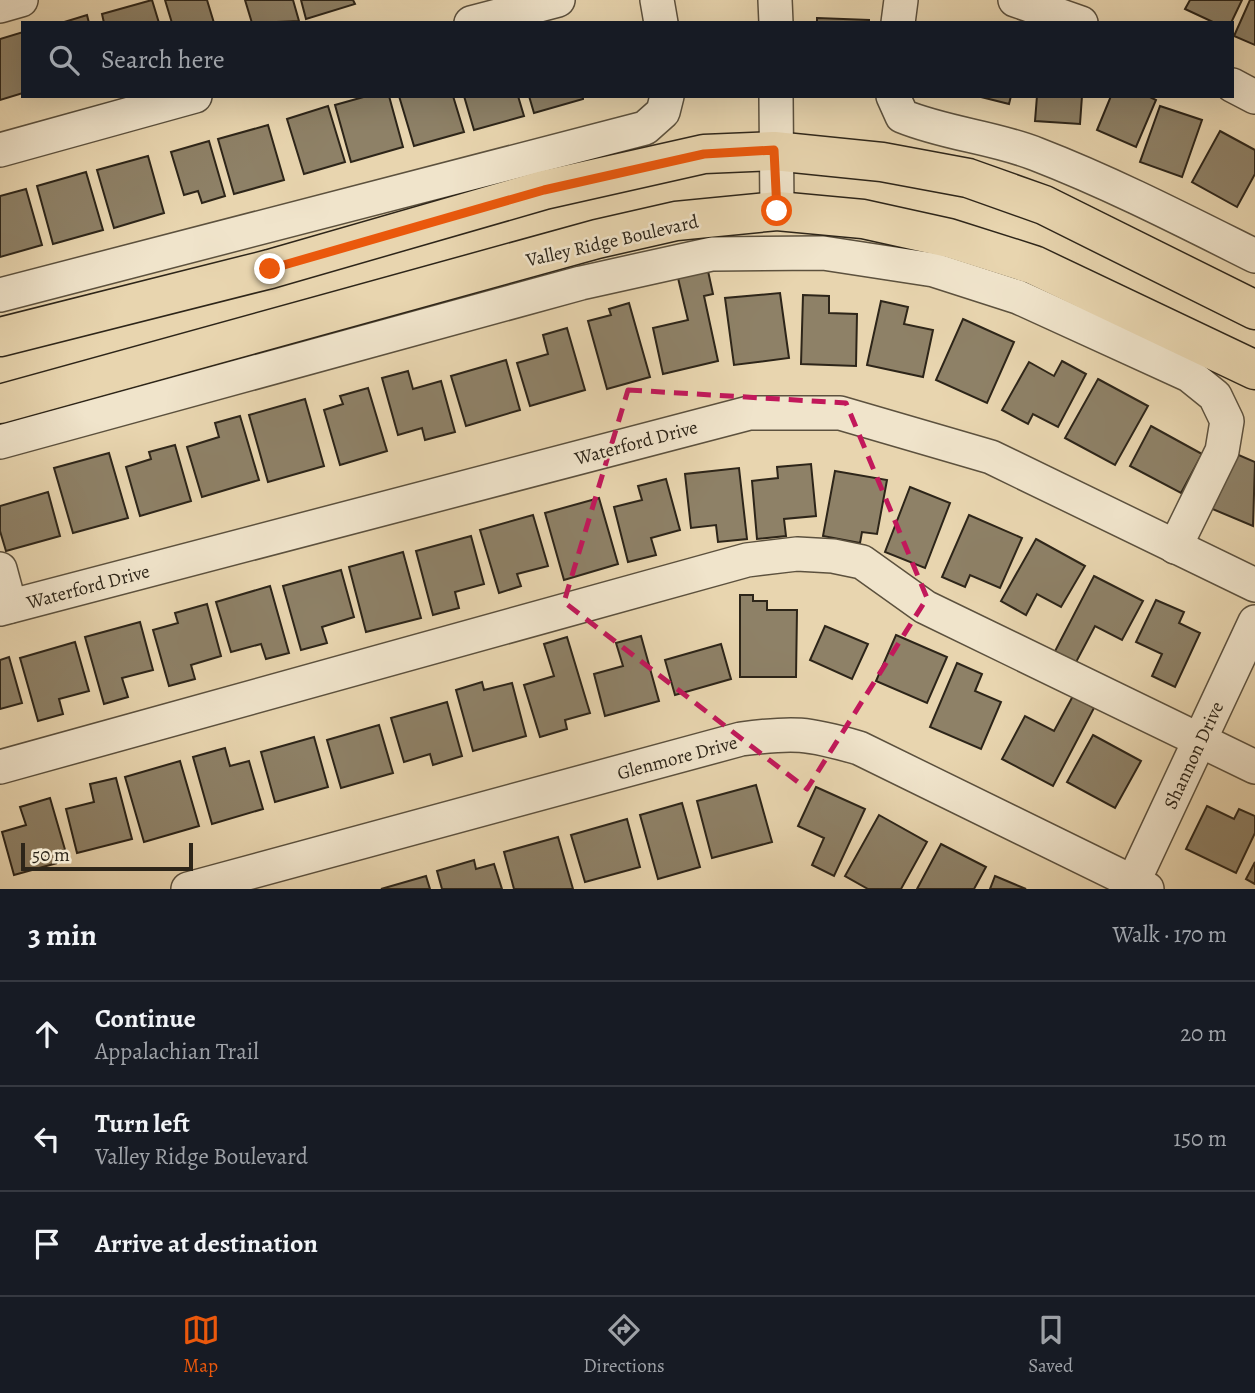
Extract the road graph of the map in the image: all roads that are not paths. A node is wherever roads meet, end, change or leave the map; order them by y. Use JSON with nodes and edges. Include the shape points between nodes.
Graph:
{"nodes":[{"id":1,"x":21,"y":0,"type":"edge"},
{"id":2,"x":558,"y":0,"type":"edge"},
{"id":3,"x":657,"y":0,"type":"edge"},
{"id":4,"x":775,"y":0,"type":"edge"},
{"id":5,"x":901,"y":0,"type":"edge"},
{"id":6,"x":1030,"y":2,"type":"edge"},
{"id":7,"x":0,"y":6,"type":"edge"},
{"id":8,"x":479,"y":21,"type":"edge"},
{"id":9,"x":661,"y":21,"type":"edge"},
{"id":10,"x":776,"y":21,"type":"edge"},
{"id":11,"x":898,"y":21,"type":"edge"},
{"id":12,"x":1076,"y":21,"type":"edge"},
{"id":13,"x":1234,"y":86,"type":"edge"},
{"id":14,"x":1255,"y":97,"type":"edge"},
{"id":15,"x":188,"y":98,"type":"edge"},
{"id":16,"x":666,"y":98,"type":"edge"},
{"id":17,"x":776,"y":98,"type":"edge"},
{"id":18,"x":894,"y":98,"type":"edge"},
{"id":19,"x":0,"y":150,"type":"edge"},
{"id":20,"x":774,"y":150,"type":"junction"},
{"id":21,"x":777,"y":211,"type":"junction"},
{"id":22,"x":1255,"y":256,"type":"edge"},
{"id":23,"x":0,"y":295,"type":"edge"},
{"id":24,"x":1255,"y":310,"type":"edge"},
{"id":25,"x":0,"y":337,"type":"edge"},
{"id":26,"x":1255,"y":370,"type":"edge"},
{"id":27,"x":0,"y":404,"type":"edge"},
{"id":28,"x":0,"y":442,"type":"edge"},
{"id":29,"x":1175,"y":547,"type":"junction"},
{"id":30,"x":0,"y":569,"type":"edge"},
{"id":31,"x":1255,"y":585,"type":"edge"},
{"id":32,"x":5,"y":608,"type":"edge"},
{"id":33,"x":1255,"y":622,"type":"edge"},
{"id":34,"x":1199,"y":740,"type":"junction"},
{"id":35,"x":0,"y":767,"type":"edge"},
{"id":36,"x":1255,"y":767,"type":"edge"},
{"id":37,"x":1137,"y":887,"type":"edge"},
{"id":38,"x":188,"y":889,"type":"edge"}],
"edges":[{"from":1,"to":7,"type":"street"},
{"from":2,"to":8,"type":"street"},
{"from":3,"to":9,"type":"street"},
{"from":4,"to":10,"type":"street"},
{"from":5,"to":11,"type":"street"},
{"from":6,"to":12,"type":"street"},
{"from":13,"to":14,"type":"street"},
{"from":15,"to":19,"type":"street"},
{"from":16,"to":23,"type":"street","via":[[663,112],[645,128]]},
{"from":17,"to":20,"type":"street"},
{"from":18,"to":22,"type":"street","via":[[902,116],[1034,153]]},
{"from":20,"to":21,"type":"street"},
{"from":20,"to":24,"type":"main road","via":[[882,162],[968,178],[1044,205]]},
{"from":20,"to":25,"type":"main road","via":[[704,154],[544,190],[270,269]]},
{"from":21,"to":26,"type":"main road","name":"Valley Ridge Boulevard","via":[[863,219],[950,238],[1034,265]]},
{"from":21,"to":27,"type":"main road","name":"Valley Ridge Boulevard","via":[[676,221],[597,239]]},
{"from":28,"to":29,"type":"street","via":[[581,283],[712,254],[823,253],[934,270],[1018,297],[1189,375],[1215,396],[1227,421],[1222,451]]},
{"from":29,"to":31,"type":"street","name":"Waterford Drive"},
{"from":29,"to":32,"type":"street","name":"Waterford Drive","via":[[991,457],[840,414],[749,413]]},
{"from":30,"to":32,"type":"street"},
{"from":33,"to":34,"type":"street","name":"Shannon Drive"},
{"from":34,"to":35,"type":"street","via":[[925,607],[862,562],[797,554],[747,560]]},
{"from":34,"to":36,"type":"street"},
{"from":34,"to":37,"type":"street","name":"Shannon Drive"},
{"from":37,"to":38,"type":"street","name":"Glenmore Drive","via":[[859,748],[792,732],[741,739]]}]}
